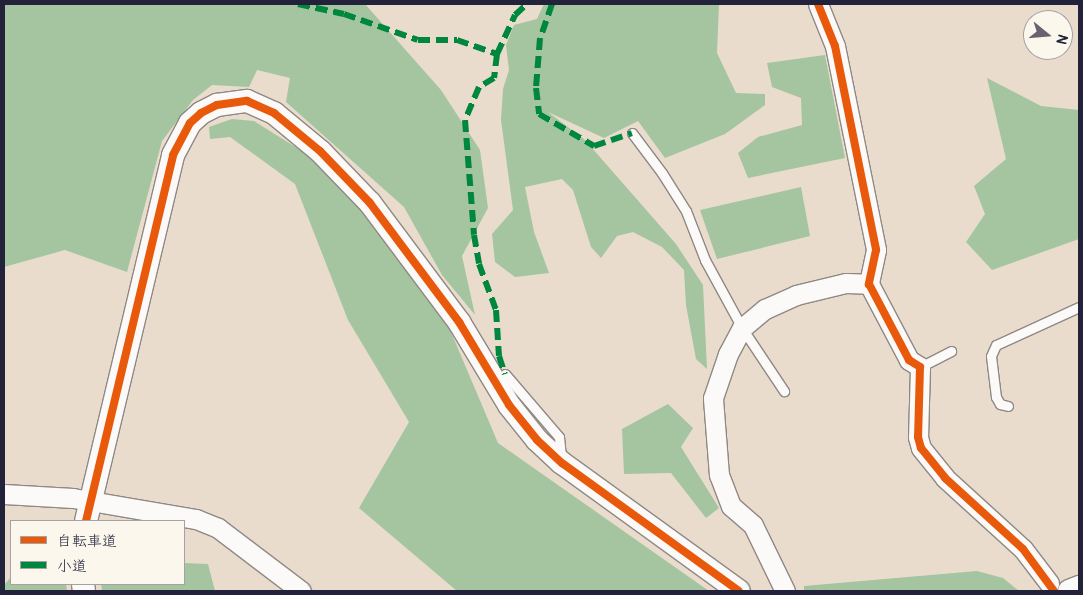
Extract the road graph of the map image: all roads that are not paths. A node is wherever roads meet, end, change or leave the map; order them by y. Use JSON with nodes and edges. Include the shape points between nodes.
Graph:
{"nodes":[{"id":1,"x":818,"y":4,"type":"edge"},
{"id":2,"x":632,"y":133,"type":"dead end"},
{"id":3,"x":869,"y":284,"type":"junction"},
{"id":4,"x":1079,"y":307,"type":"edge"},
{"id":5,"x":742,"y":328,"type":"junction"},
{"id":6,"x":950,"y":351,"type":"dead end"},
{"id":7,"x":920,"y":367,"type":"junction"},
{"id":8,"x":505,"y":374,"type":"dead end"},
{"id":9,"x":784,"y":391,"type":"dead end"},
{"id":10,"x":1008,"y":406,"type":"dead end"},
{"id":11,"x":562,"y":462,"type":"junction"},
{"id":12,"x":4,"y":494,"type":"edge"},
{"id":13,"x":89,"y":511,"type":"edge"},
{"id":14,"x":1059,"y":587,"type":"edge"},
{"id":15,"x":1079,"y":587,"type":"edge"},
{"id":16,"x":302,"y":591,"type":"edge"},
{"id":17,"x":739,"y":591,"type":"edge"},
{"id":18,"x":785,"y":591,"type":"edge"}],
"edges":[{"from":1,"to":3,"type":"street","via":[[836,46],[876,250]]},
{"from":2,"to":5,"type":"lane","via":[[686,211],[705,260]]},
{"from":3,"to":5,"type":"street","via":[[846,284],[796,295],[765,309]]},
{"from":3,"to":7,"type":"street","via":[[909,360]]},
{"from":4,"to":10,"type":"lane","via":[[996,345],[991,356],[996,397],[1000,404]]},
{"from":5,"to":9,"type":"lane"},
{"from":5,"to":18,"type":"street","via":[[728,354],[713,398],[719,474],[731,506],[753,525]]},
{"from":6,"to":7,"type":"lane"},
{"from":7,"to":14,"type":"street","via":[[918,437],[921,448],[945,478],[1023,549]]},
{"from":8,"to":11,"type":"lane","via":[[559,437]]},
{"from":11,"to":13,"type":"street","via":[[537,440],[509,405],[460,322],[370,203],[320,151],[274,113],[247,101],[231,102],[217,104],[190,123],[173,155]]},
{"from":11,"to":17,"type":"street"},
{"from":12,"to":13,"type":"street"},
{"from":13,"to":16,"type":"street","via":[[169,512],[218,528]]},
{"from":14,"to":15,"type":"street"}]}
